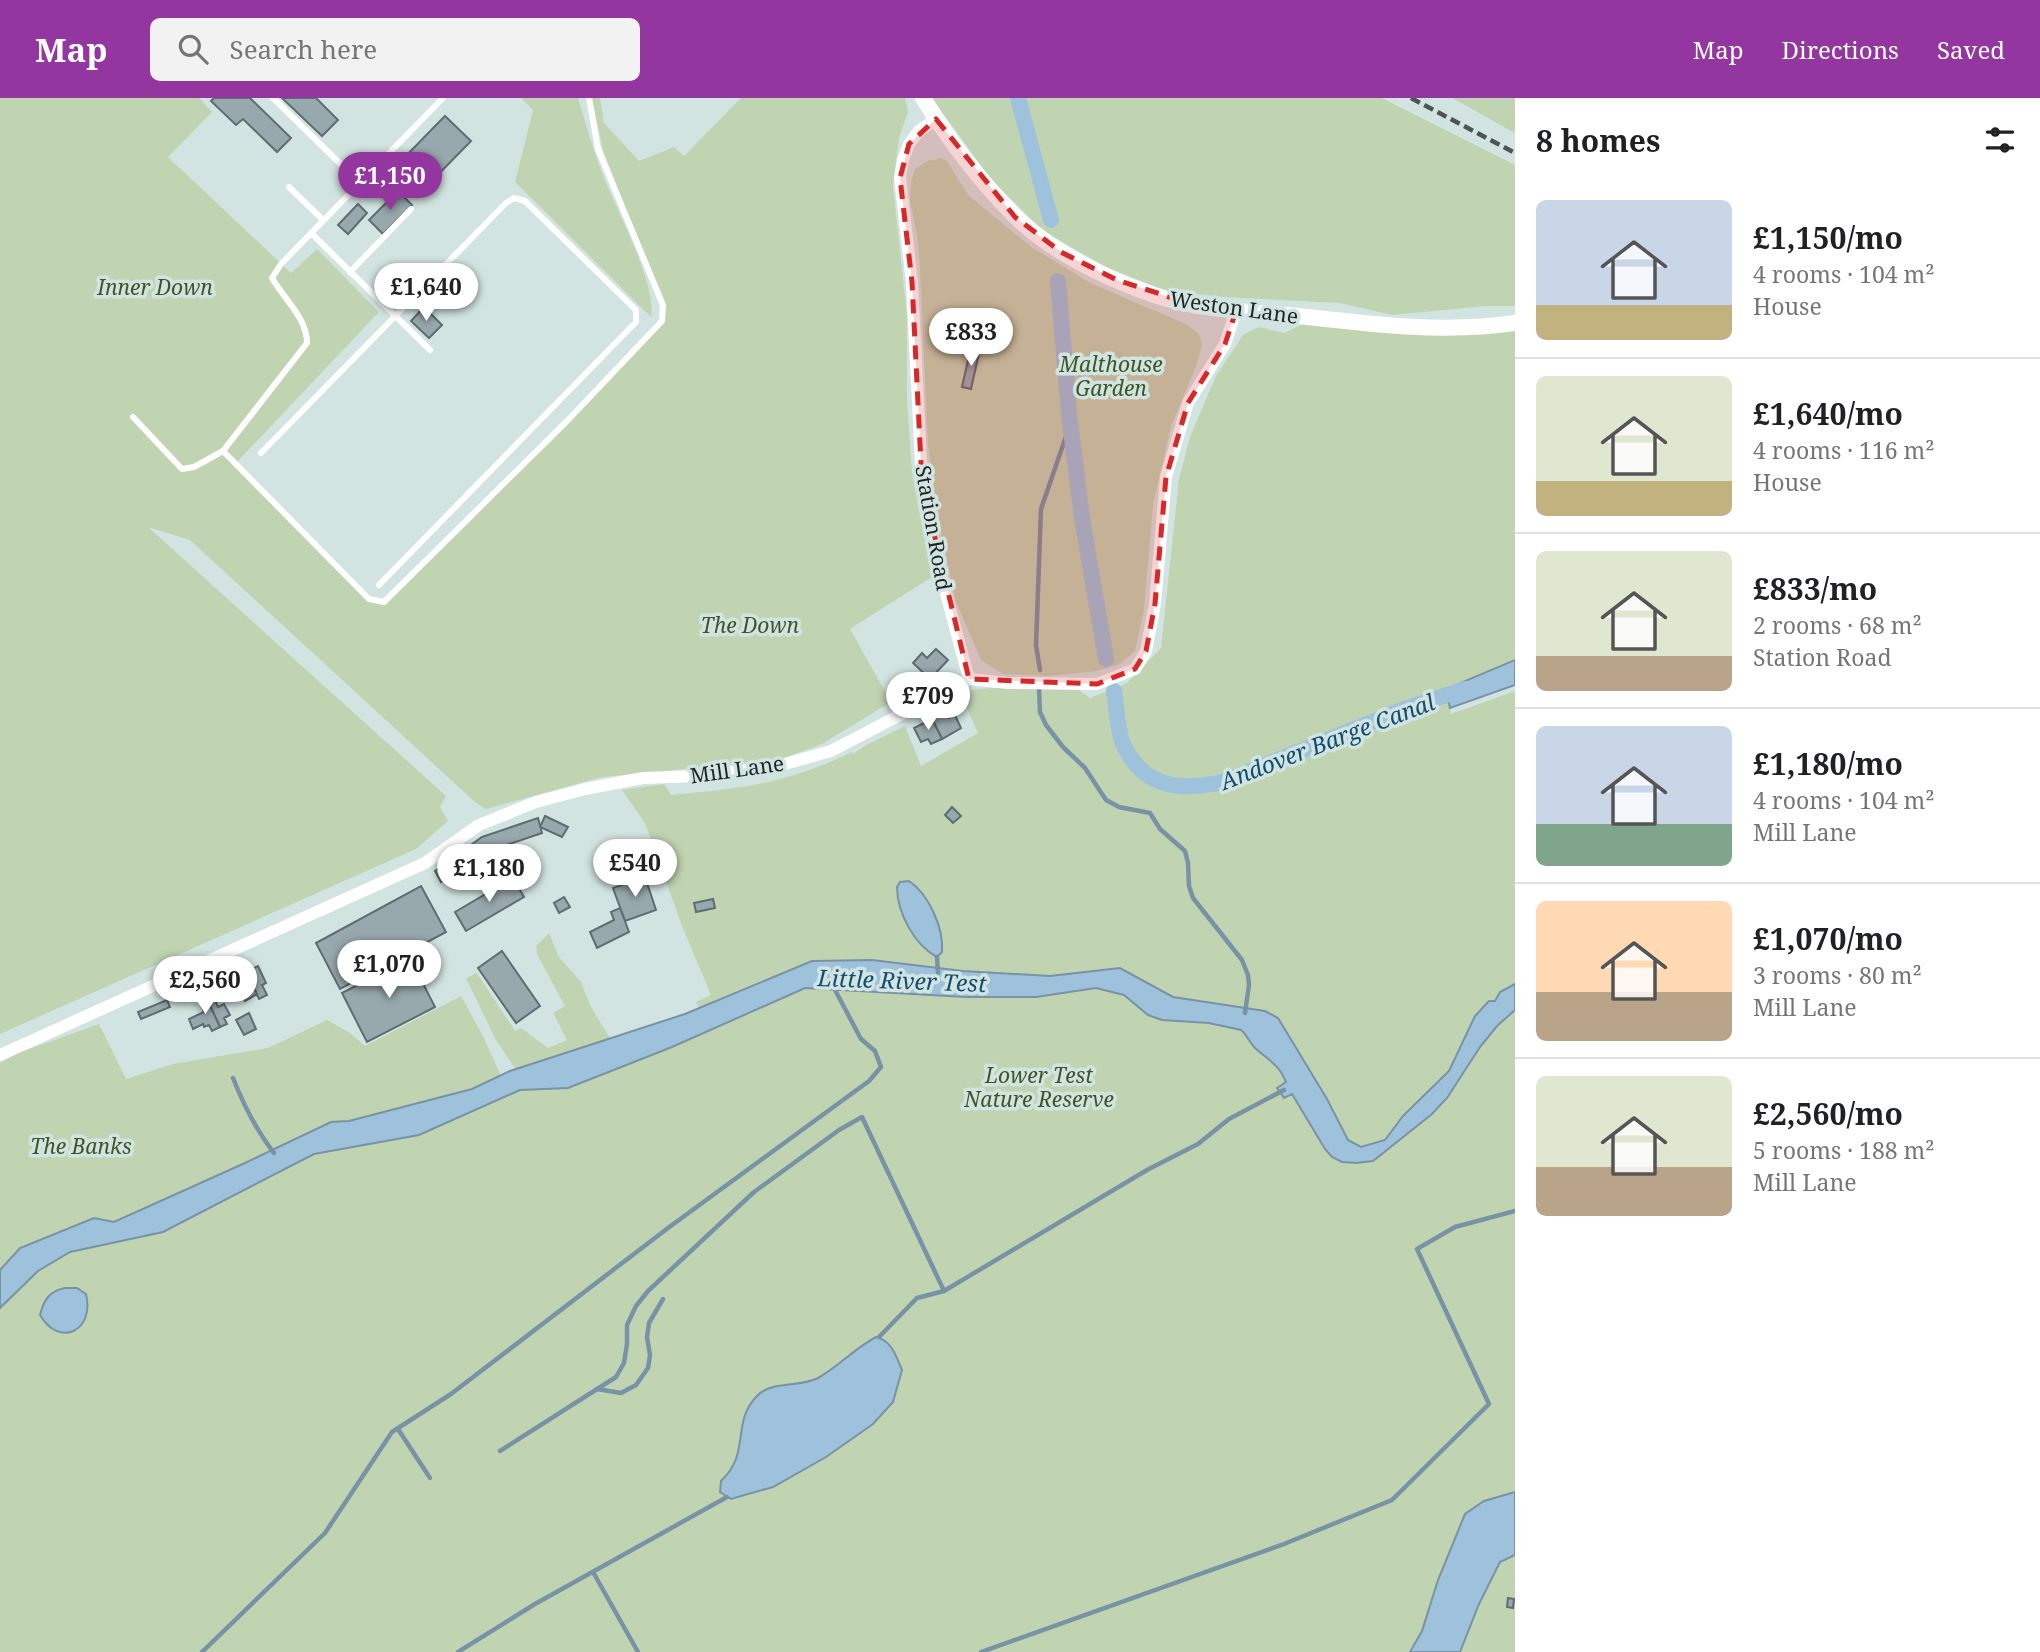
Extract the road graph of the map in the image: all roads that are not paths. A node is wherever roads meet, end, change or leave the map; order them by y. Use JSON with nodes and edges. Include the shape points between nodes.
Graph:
{"nodes":[{"id":1,"x":273,"y":98,"type":"edge"},
{"id":2,"x":443,"y":98,"type":"edge"},
{"id":3,"x":589,"y":98,"type":"edge"},
{"id":4,"x":923,"y":98,"type":"edge"},
{"id":5,"x":936,"y":119,"type":"junction"},
{"id":6,"x":360,"y":183,"type":"junction"},
{"id":7,"x":289,"y":187,"type":"dead end"},
{"id":8,"x":411,"y":209,"type":"dead end"},
{"id":9,"x":323,"y":220,"type":"junction"},
{"id":10,"x":310,"y":233,"type":"junction"},
{"id":11,"x":350,"y":272,"type":"junction"},
{"id":12,"x":1236,"y":311,"type":"junction"},
{"id":13,"x":395,"y":315,"type":"junction"},
{"id":14,"x":1515,"y":323,"type":"edge"},
{"id":15,"x":430,"y":350,"type":"dead end"},
{"id":16,"x":132,"y":417,"type":"dead end"},
{"id":17,"x":223,"y":451,"type":"junction"},
{"id":18,"x":261,"y":453,"type":"dead end"},
{"id":19,"x":379,"y":585,"type":"dead end"},
{"id":20,"x":969,"y":679,"type":"junction"},
{"id":21,"x":0,"y":1055,"type":"edge"}],
"edges":[{"from":1,"to":6,"type":"lane"},
{"from":2,"to":6,"type":"lane"},
{"from":3,"to":17,"type":"lane","via":[[598,149],[663,305],[662,321],[384,602],[369,599]]},
{"from":4,"to":5,"type":"street"},
{"from":5,"to":12,"type":"street","name":"Weston Lane","via":[[971,168],[1016,217],[1061,251],[1161,297]]},
{"from":5,"to":20,"type":"street","name":"Station Road","via":[[909,144],[900,178],[912,282],[922,484]]},
{"from":6,"to":9,"type":"lane"},
{"from":7,"to":9,"type":"lane"},
{"from":8,"to":11,"type":"lane"},
{"from":9,"to":10,"type":"lane"},
{"from":10,"to":11,"type":"lane"},
{"from":10,"to":17,"type":"lane","via":[[272,278],[307,333],[307,343]]},
{"from":11,"to":13,"type":"lane"},
{"from":12,"to":14,"type":"street","name":"Weston Lane","via":[[1392,326]]},
{"from":12,"to":20,"type":"street","via":[[1225,344],[1188,403],[1166,477],[1155,604],[1146,650],[1135,669],[1097,684]]},
{"from":13,"to":15,"type":"lane"},
{"from":13,"to":18,"type":"lane"},
{"from":13,"to":19,"type":"lane","via":[[514,198],[525,201],[638,316]]},
{"from":16,"to":17,"type":"lane","via":[[181,469]]},
{"from":20,"to":21,"type":"street","name":"Mill Lane","via":[[831,751],[774,768],[643,778],[585,789],[513,811],[479,825],[425,863]]}]}
